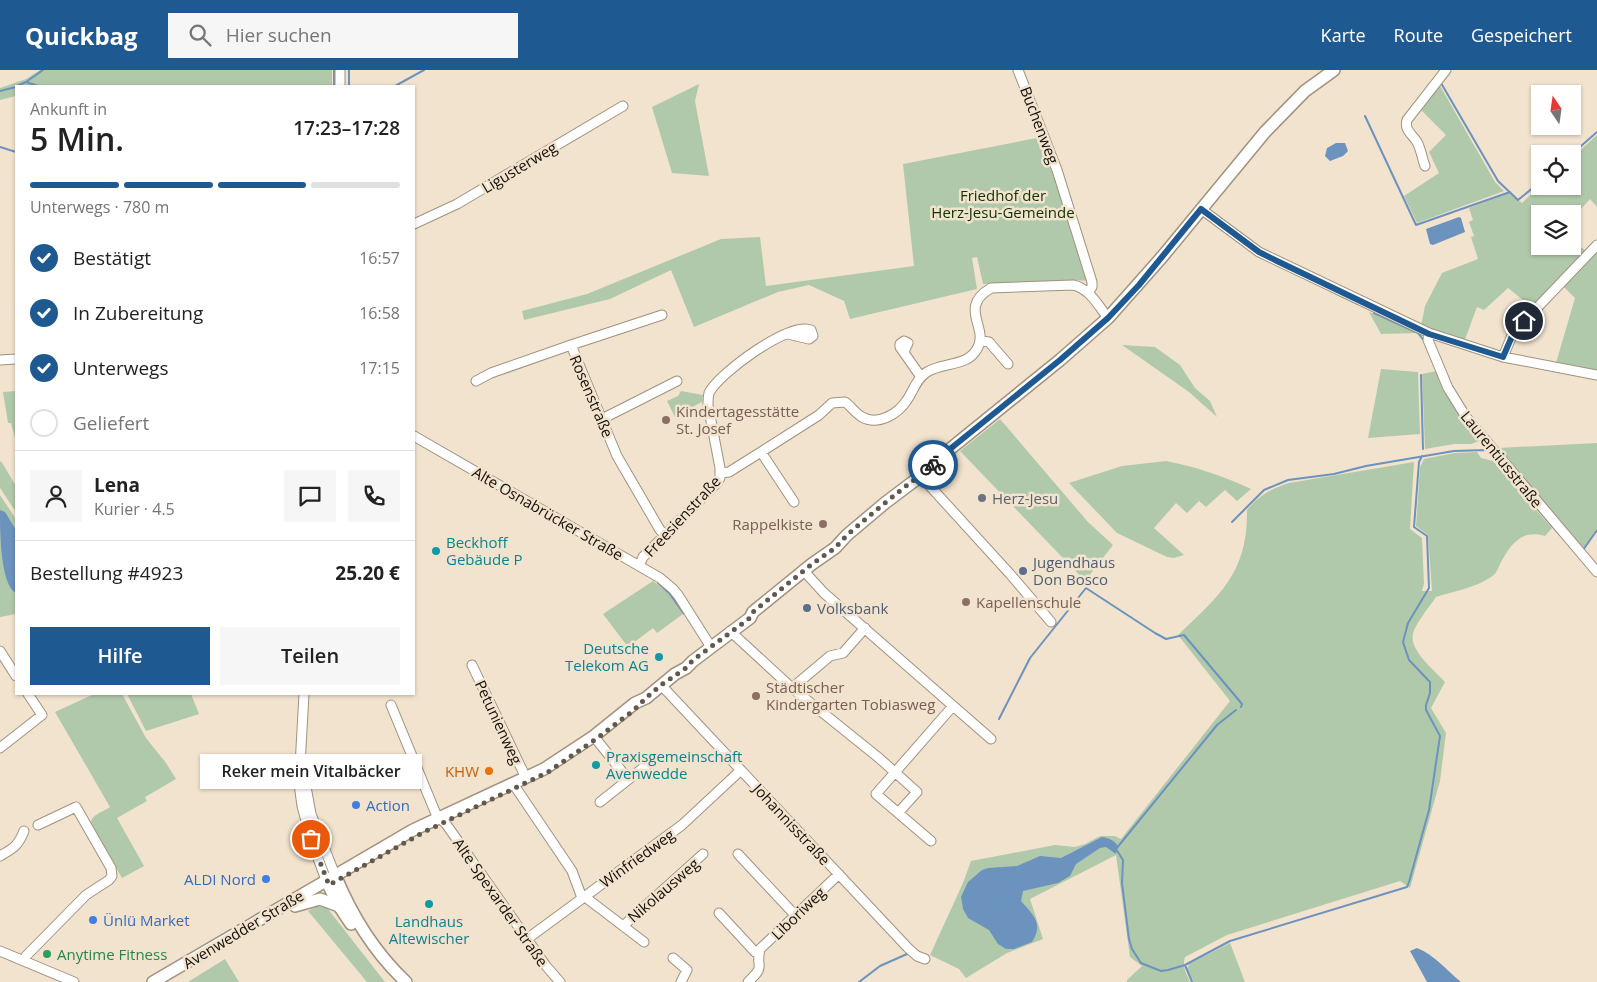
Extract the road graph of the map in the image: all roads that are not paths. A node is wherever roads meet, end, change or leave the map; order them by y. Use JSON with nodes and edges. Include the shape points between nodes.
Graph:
{"nodes":[{"id":1,"x":340,"y":70,"type":"edge"},
{"id":2,"x":1018,"y":70,"type":"edge"},
{"id":3,"x":1334,"y":70,"type":"edge"},
{"id":4,"x":1446,"y":70,"type":"edge"},
{"id":5,"x":340,"y":85,"type":"edge"},
{"id":6,"x":623,"y":106,"type":"dead end"},
{"id":7,"x":1425,"y":166,"type":"dead end"},
{"id":8,"x":1201,"y":209,"type":"junction"},
{"id":9,"x":415,"y":224,"type":"edge"},
{"id":10,"x":1597,"y":245,"type":"edge"},
{"id":11,"x":1088,"y":293,"type":"junction"},
{"id":12,"x":662,"y":315,"type":"dead end"},
{"id":13,"x":1108,"y":318,"type":"junction"},
{"id":14,"x":788,"y":334,"type":"dead end"},
{"id":15,"x":1429,"y":334,"type":"junction"},
{"id":16,"x":981,"y":341,"type":"junction"},
{"id":17,"x":571,"y":345,"type":"junction"},
{"id":18,"x":904,"y":352,"type":"dead end"},
{"id":19,"x":1503,"y":357,"type":"junction"},
{"id":20,"x":15,"y":359,"type":"edge"},
{"id":21,"x":0,"y":360,"type":"edge"},
{"id":22,"x":1008,"y":364,"type":"dead end"},
{"id":23,"x":1597,"y":375,"type":"edge"},
{"id":24,"x":921,"y":376,"type":"junction"},
{"id":25,"x":476,"y":381,"type":"dead end"},
{"id":26,"x":677,"y":382,"type":"dead end"},
{"id":27,"x":602,"y":419,"type":"junction"},
{"id":28,"x":415,"y":437,"type":"edge"},
{"id":29,"x":762,"y":452,"type":"junction"},
{"id":30,"x":720,"y":473,"type":"junction"},
{"id":31,"x":917,"y":477,"type":"junction"},
{"id":32,"x":794,"y":502,"type":"dead end"},
{"id":33,"x":664,"y":535,"type":"junction"},
{"id":34,"x":638,"y":566,"type":"junction"},
{"id":35,"x":807,"y":567,"type":"junction"},
{"id":36,"x":1597,"y":572,"type":"edge"},
{"id":37,"x":1051,"y":622,"type":"dead end"},
{"id":38,"x":865,"y":628,"type":"junction"},
{"id":39,"x":731,"y":631,"type":"junction"},
{"id":40,"x":711,"y":647,"type":"junction"},
{"id":41,"x":0,"y":651,"type":"edge"},
{"id":42,"x":472,"y":665,"type":"dead end"},
{"id":43,"x":15,"y":674,"type":"edge"},
{"id":44,"x":661,"y":685,"type":"junction"},
{"id":45,"x":792,"y":688,"type":"junction"},
{"id":46,"x":29,"y":695,"type":"edge"},
{"id":47,"x":304,"y":695,"type":"edge"},
{"id":48,"x":646,"y":698,"type":"junction"},
{"id":49,"x":391,"y":705,"type":"dead end"},
{"id":50,"x":953,"y":706,"type":"junction"},
{"id":51,"x":991,"y":738,"type":"dead end"},
{"id":52,"x":596,"y":739,"type":"junction"},
{"id":53,"x":0,"y":748,"type":"edge"},
{"id":54,"x":648,"y":764,"type":"dead end"},
{"id":55,"x":741,"y":770,"type":"junction"},
{"id":56,"x":895,"y":772,"type":"junction"},
{"id":57,"x":526,"y":778,"type":"junction"},
{"id":58,"x":628,"y":779,"type":"junction"},
{"id":59,"x":516,"y":788,"type":"junction"},
{"id":60,"x":600,"y":802,"type":"dead end"},
{"id":61,"x":898,"y":814,"type":"junction"},
{"id":62,"x":442,"y":819,"type":"junction"},
{"id":63,"x":38,"y":825,"type":"dead end"},
{"id":64,"x":24,"y":831,"type":"dead end"},
{"id":65,"x":931,"y":841,"type":"dead end"},
{"id":66,"x":704,"y":854,"type":"dead end"},
{"id":67,"x":738,"y":854,"type":"dead end"},
{"id":68,"x":0,"y":856,"type":"edge"},
{"id":69,"x":839,"y":874,"type":"junction"},
{"id":70,"x":332,"y":880,"type":"junction"},
{"id":71,"x":584,"y":897,"type":"junction"},
{"id":72,"x":295,"y":906,"type":"junction"},
{"id":73,"x":339,"y":906,"type":"junction"},
{"id":74,"x":719,"y":913,"type":"dead end"},
{"id":75,"x":795,"y":915,"type":"junction"},
{"id":76,"x":623,"y":926,"type":"junction"},
{"id":77,"x":527,"y":939,"type":"junction"},
{"id":78,"x":644,"y":942,"type":"dead end"},
{"id":79,"x":0,"y":951,"type":"edge"},
{"id":80,"x":759,"y":953,"type":"junction"},
{"id":81,"x":673,"y":958,"type":"dead end"},
{"id":82,"x":925,"y":958,"type":"dead end"},
{"id":83,"x":24,"y":961,"type":"junction"},
{"id":84,"x":70,"y":981,"type":"edge"},
{"id":85,"x":153,"y":982,"type":"edge"},
{"id":86,"x":166,"y":982,"type":"edge"},
{"id":87,"x":398,"y":982,"type":"edge"},
{"id":88,"x":406,"y":982,"type":"edge"},
{"id":89,"x":560,"y":982,"type":"edge"},
{"id":90,"x":681,"y":982,"type":"edge"},
{"id":91,"x":748,"y":982,"type":"edge"}],
"edges":[{"from":1,"to":5,"type":"street"},
{"from":2,"to":11,"type":"street","name":"Buchenweg","via":[[1057,170],[1084,254],[1092,282]]},
{"from":3,"to":8,"type":"main road","name":"Avenwedder Straße","via":[[1284,110]]},
{"from":4,"to":7,"type":"street","via":[[1406,124],[1417,142]]},
{"from":6,"to":9,"type":"street","name":"Ligusterweg","via":[[457,204]]},
{"from":8,"to":13,"type":"main road","name":"Avenwedder Straße"},
{"from":8,"to":15,"type":"street","via":[[1259,252]]},
{"from":10,"to":19,"type":"street","via":[[1513,334]]},
{"from":11,"to":13,"type":"street"},
{"from":11,"to":16,"type":"street","via":[[1072,285],[991,288],[983,293],[976,306]]},
{"from":12,"to":17,"type":"street"},
{"from":13,"to":31,"type":"main road","name":"Avenwedder Straße"},
{"from":14,"to":30,"type":"street","via":[[753,351],[708,395]]},
{"from":15,"to":19,"type":"street"},
{"from":15,"to":36,"type":"street","name":"Laurentiusstraße","via":[[1428,340],[1448,388],[1466,417]]},
{"from":16,"to":22,"type":"street","via":[[989,342]]},
{"from":16,"to":24,"type":"street","via":[[971,357],[935,368]]},
{"from":17,"to":25,"type":"street","name":"Rosenstraße"},
{"from":17,"to":27,"type":"street","name":"Rosenstraße"},
{"from":18,"to":24,"type":"street"},
{"from":19,"to":23,"type":"street"},
{"from":20,"to":21,"type":"street"},
{"from":24,"to":29,"type":"street","name":"Freesienstraße","via":[[907,400],[888,417],[873,421],[839,401]]},
{"from":26,"to":27,"type":"street"},
{"from":27,"to":33,"type":"street","name":"Rosenstraße","via":[[617,456]]},
{"from":28,"to":34,"type":"street","name":"Alte Osnabrücker Straße"},
{"from":29,"to":30,"type":"street","name":"Freesienstraße","via":[[728,472]]},
{"from":29,"to":32,"type":"street"},
{"from":30,"to":33,"type":"street","name":"Freesienstraße","via":[[717,483]]},
{"from":31,"to":35,"type":"main road","name":"Avenwedder Straße","via":[[835,548]]},
{"from":31,"to":37,"type":"street"},
{"from":33,"to":34,"type":"street","name":"Freesienstraße"},
{"from":34,"to":40,"type":"street","name":"Alte Osnabrücker Straße","via":[[673,589]]},
{"from":35,"to":38,"type":"street","via":[[824,593]]},
{"from":35,"to":39,"type":"main road","name":"Avenwedder Straße"},
{"from":38,"to":45,"type":"street","via":[[843,653],[830,656]]},
{"from":38,"to":50,"type":"street"},
{"from":39,"to":40,"type":"main road","name":"Avenwedder Straße"},
{"from":39,"to":45,"type":"street"},
{"from":40,"to":44,"type":"main road","name":"Avenwedder Straße","via":[[679,668]]},
{"from":41,"to":43,"type":"street"},
{"from":42,"to":57,"type":"street","name":"Petunienweg"},
{"from":44,"to":48,"type":"main road","name":"Avenwedder Straße"},
{"from":44,"to":55,"type":"street","name":"Johannisstraße"},
{"from":45,"to":56,"type":"street"},
{"from":46,"to":53,"type":"street","via":[[42,715]]},
{"from":47,"to":70,"type":"street","via":[[301,769]]},
{"from":48,"to":52,"type":"main road","name":"Avenwedder Straße"},
{"from":48,"to":57,"type":"main road","name":"Avenwedder Straße","via":[[566,755]]},
{"from":49,"to":62,"type":"street","name":"Alte Spexarder Straße","via":[[436,814]]},
{"from":50,"to":51,"type":"street"},
{"from":50,"to":56,"type":"street"},
{"from":52,"to":58,"type":"street"},
{"from":52,"to":59,"type":"main road","name":"Avenwedder Straße","via":[[548,772]]},
{"from":54,"to":58,"type":"street"},
{"from":55,"to":69,"type":"street","name":"Johannisstraße"},
{"from":55,"to":71,"type":"street","name":"Winfriedweg","via":[[682,825]]},
{"from":56,"to":61,"type":"street","via":[[876,794]]},
{"from":56,"to":61,"type":"street","via":[[917,792]]},
{"from":57,"to":62,"type":"main road","name":"Avenwedder Straße"},
{"from":58,"to":60,"type":"street"},
{"from":59,"to":62,"type":"main road","name":"Avenwedder Straße"},
{"from":59,"to":71,"type":"street","via":[[572,871]]},
{"from":61,"to":65,"type":"street"},
{"from":62,"to":70,"type":"main road","name":"Avenwedder Straße"},
{"from":62,"to":77,"type":"street","name":"Alte Spexarder Straße"},
{"from":63,"to":83,"type":"street","via":[[76,806],[112,876],[86,895]]},
{"from":64,"to":68,"type":"street","via":[[20,843]]},
{"from":66,"to":76,"type":"street","name":"Nikolausweg"},
{"from":67,"to":75,"type":"street"},
{"from":69,"to":75,"type":"street","name":"Liboriweg"},
{"from":69,"to":82,"type":"street","name":"Johannisstraße","via":[[908,948]]},
{"from":70,"to":72,"type":"main road","name":"Avenwedder Straße"},
{"from":70,"to":73,"type":"main road"},
{"from":70,"to":85,"type":"main road","name":"Avenwedder Straße"},
{"from":70,"to":88,"type":"main road","via":[[376,949]]},
{"from":71,"to":76,"type":"street","name":"Nikolausweg"},
{"from":71,"to":77,"type":"street","name":"Winfriedweg"},
{"from":72,"to":73,"type":"main road","via":[[320,899]]},
{"from":72,"to":86,"type":"main road","name":"Avenwedder Straße"},
{"from":73,"to":87,"type":"main road"},
{"from":74,"to":80,"type":"street","name":"Liboriweg"},
{"from":75,"to":80,"type":"street","name":"Liboriweg"},
{"from":76,"to":78,"type":"street","name":"Nikolausweg"},
{"from":77,"to":89,"type":"street","name":"Alte Spexarder Straße"},
{"from":79,"to":83,"type":"street"},
{"from":80,"to":91,"type":"street","name":"Liboriweg","via":[[759,971]]},
{"from":81,"to":90,"type":"street","via":[[687,970]]},
{"from":83,"to":84,"type":"street"}]}
